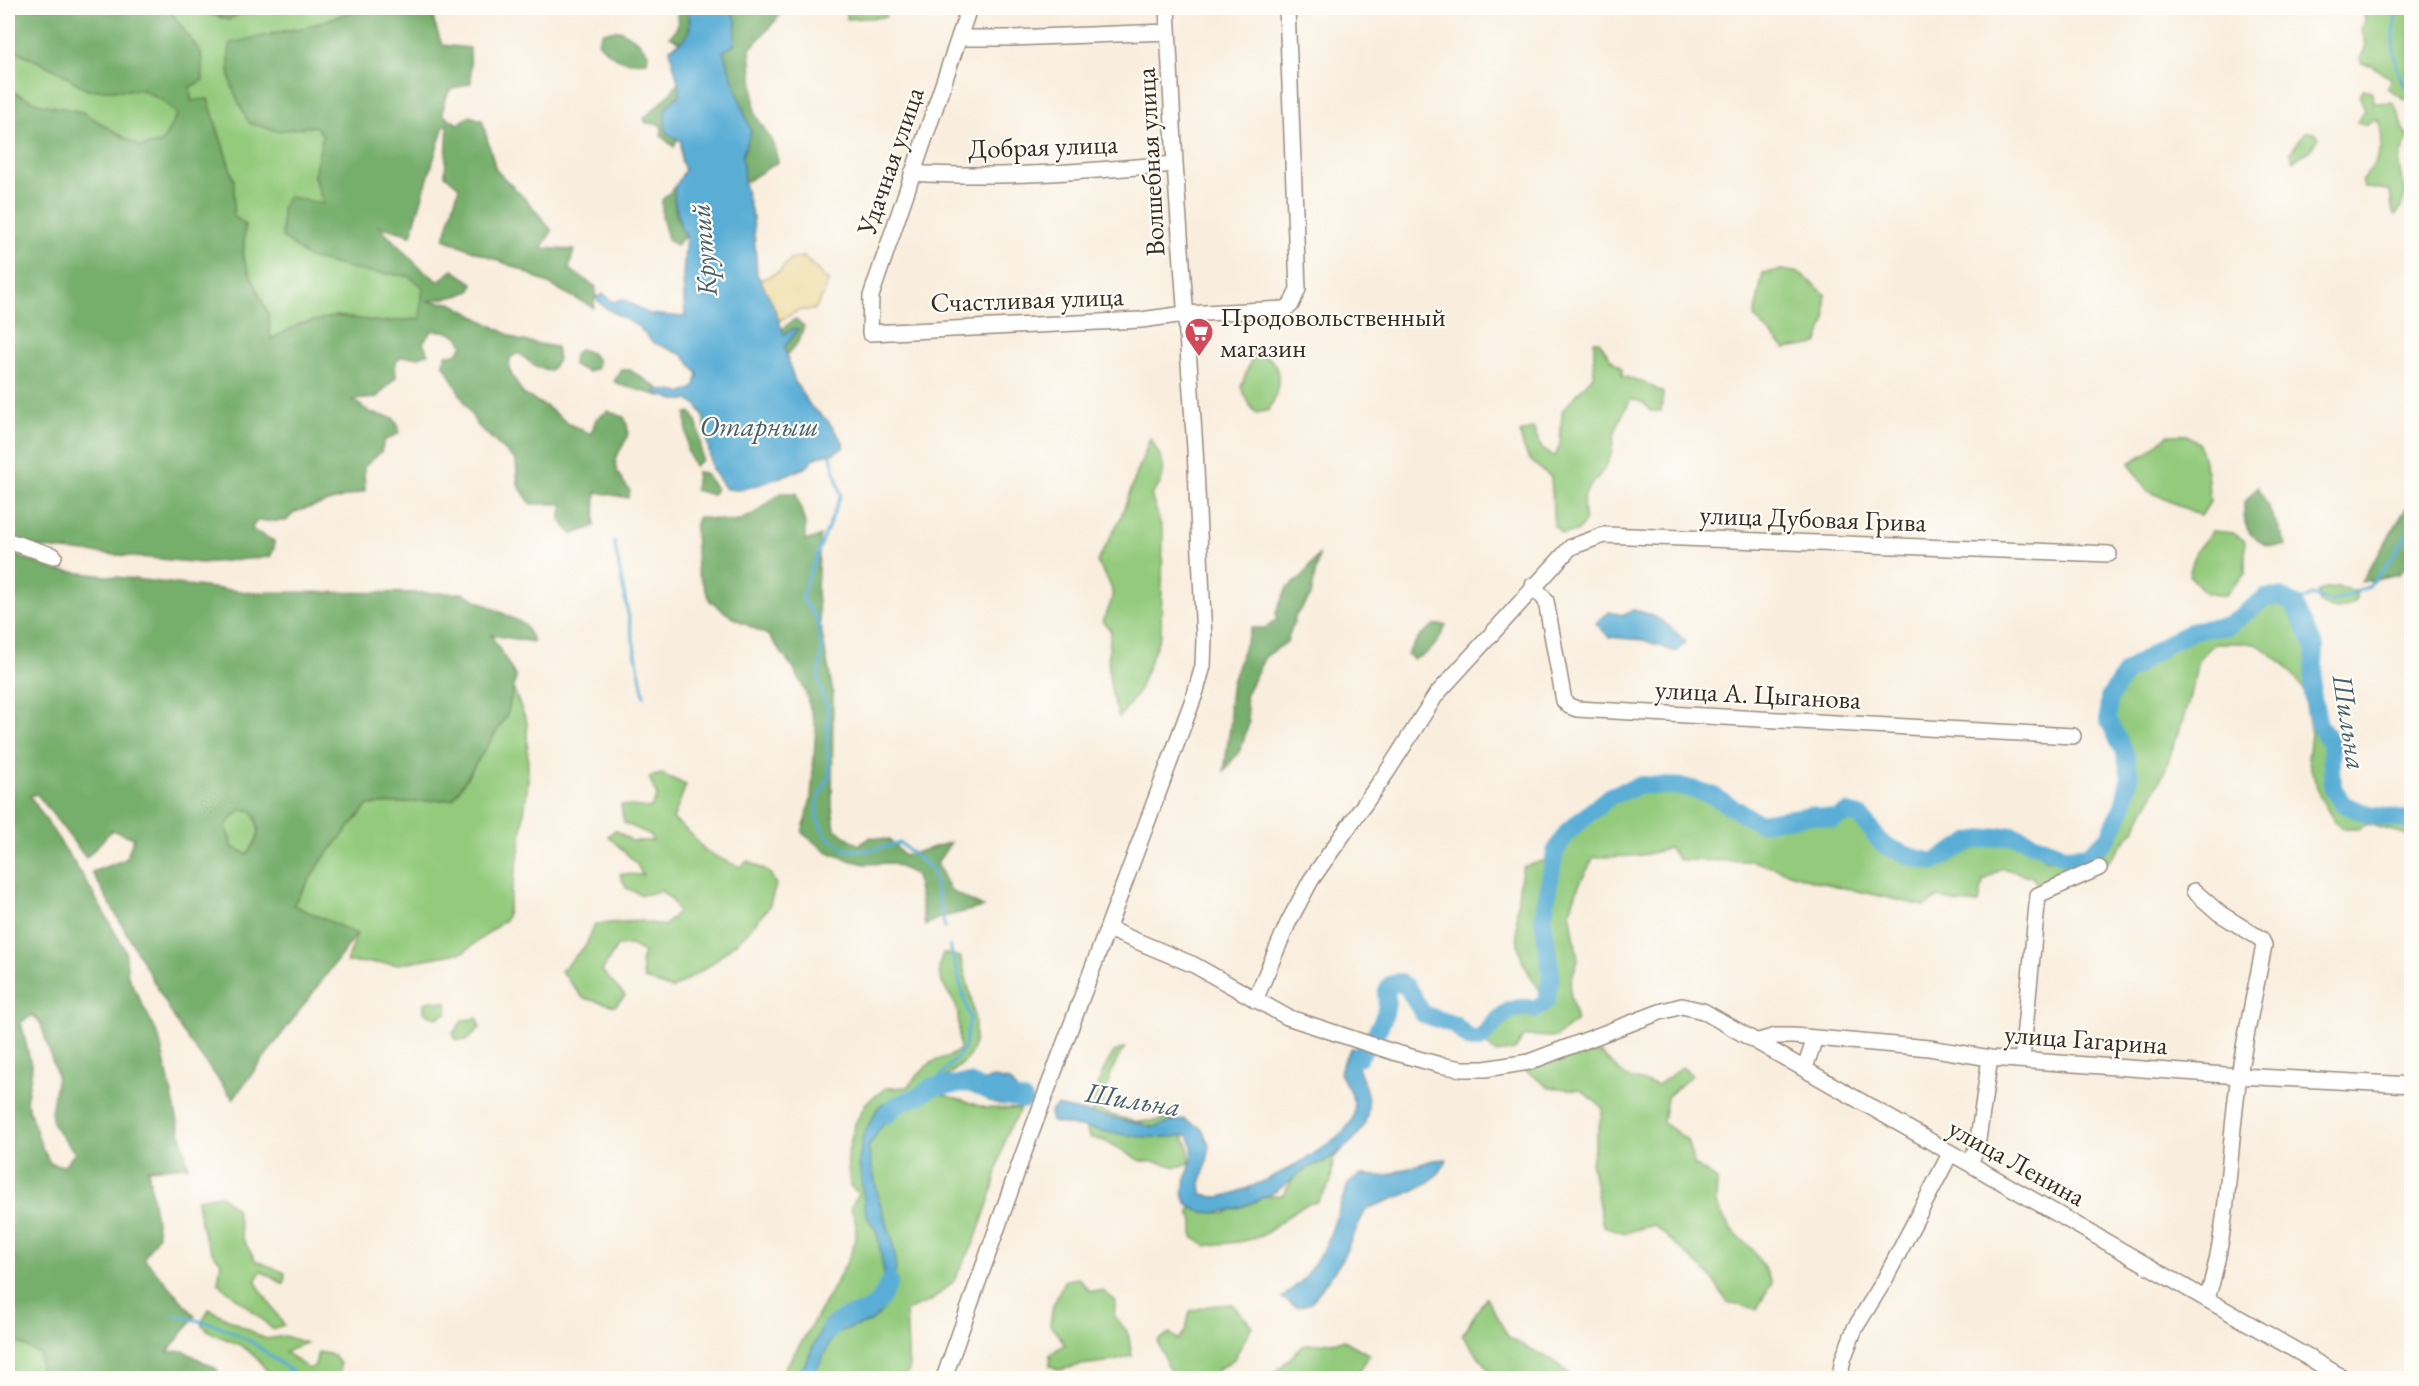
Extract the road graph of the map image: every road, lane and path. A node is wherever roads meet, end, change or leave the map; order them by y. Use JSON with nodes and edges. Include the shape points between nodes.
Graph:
{"nodes":[{"id":1,"x":969,"y":8,"type":"edge"},
{"id":2,"x":1167,"y":8,"type":"edge"},
{"id":3,"x":1287,"y":8,"type":"edge"},
{"id":4,"x":1168,"y":32,"type":"junction"},
{"id":5,"x":959,"y":38,"type":"junction"},
{"id":6,"x":1175,"y":164,"type":"junction"},
{"id":7,"x":912,"y":173,"type":"junction"},
{"id":8,"x":1185,"y":314,"type":"junction"},
{"id":9,"x":870,"y":333,"type":"joint"},
{"id":10,"x":8,"y":541,"type":"edge"},
{"id":11,"x":2109,"y":554,"type":"dead end"},
{"id":12,"x":54,"y":556,"type":"dead end"},
{"id":13,"x":1533,"y":585,"type":"junction"},
{"id":14,"x":2073,"y":736,"type":"dead end"},
{"id":15,"x":2099,"y":868,"type":"dead end"},
{"id":16,"x":2194,"y":891,"type":"dead end"},
{"id":17,"x":1108,"y":929,"type":"junction"},
{"id":18,"x":1255,"y":1000,"type":"junction"},
{"id":19,"x":1815,"y":1038,"type":"junction"},
{"id":20,"x":1759,"y":1041,"type":"junction"},
{"id":21,"x":1990,"y":1058,"type":"junction"},
{"id":22,"x":2022,"y":1059,"type":"junction"},
{"id":23,"x":1805,"y":1068,"type":"junction"},
{"id":24,"x":2239,"y":1076,"type":"junction"},
{"id":25,"x":2412,"y":1085,"type":"edge"},
{"id":26,"x":1950,"y":1154,"type":"junction"},
{"id":27,"x":1970,"y":1164,"type":"junction"},
{"id":28,"x":2207,"y":1299,"type":"junction"},
{"id":29,"x":944,"y":1378,"type":"edge"},
{"id":30,"x":1843,"y":1378,"type":"edge"},
{"id":31,"x":2344,"y":1378,"type":"edge"}],
"edges":[{"from":1,"to":5,"type":"street","name":"Удачная улица"},
{"from":2,"to":4,"type":"street","name":"Волшебная улица"},
{"from":3,"to":8,"type":"street","name":"Счастливая улица","via":[[1296,297],[1285,309]]},
{"from":4,"to":5,"type":"street"},
{"from":4,"to":6,"type":"street","name":"Волшебная улица"},
{"from":5,"to":7,"type":"street","name":"Удачная улица"},
{"from":6,"to":7,"type":"street","name":"Добрая улица","via":[[1016,174]]},
{"from":6,"to":8,"type":"street","name":"Волшебная улица"},
{"from":7,"to":9,"type":"street","name":"Удачная улица","via":[[872,296]]},
{"from":8,"to":9,"type":"street","name":"Счастливая улица","via":[[1140,320]]},
{"from":8,"to":17,"type":"street","name":"Волшебная улица","via":[[1195,448],[1203,666]]},
{"from":10,"to":12,"type":"street"},
{"from":11,"to":13,"type":"street","name":"улица Дубовая Грива","via":[[1604,535],[1570,547]]},
{"from":13,"to":14,"type":"street","name":"улица А. Цыганова","via":[[1546,601],[1564,701],[1577,709]]},
{"from":13,"to":18,"type":"street","name":"улица Дубовая Грива","via":[[1436,695],[1311,880]]},
{"from":15,"to":22,"type":"street","via":[[2038,895]]},
{"from":16,"to":24,"type":"street","via":[[2264,945]]},
{"from":17,"to":18,"type":"street","name":"улица Ленина","via":[[1194,965]]},
{"from":17,"to":29,"type":"street","name":"Волшебная улица"},
{"from":18,"to":20,"type":"street","name":"улица Ленина","via":[[1287,1017],[1341,1036],[1462,1069],[1529,1062],[1682,1006],[1692,1007]]},
{"from":19,"to":20,"type":"street","name":"улица Гагарина","via":[[1776,1036]]},
{"from":19,"to":21,"type":"street","name":"улица Гагарина","via":[[1929,1048]]},
{"from":19,"to":23,"type":"street"},
{"from":20,"to":23,"type":"street","name":"улица Ленина"},
{"from":21,"to":22,"type":"street","name":"улица Гагарина"},
{"from":21,"to":27,"type":"street","via":[[1977,1146]]},
{"from":22,"to":24,"type":"street","name":"улица Гагарина"},
{"from":23,"to":26,"type":"street","name":"улица Ленина"},
{"from":24,"to":25,"type":"street","name":"улица Гагарина"},
{"from":24,"to":28,"type":"street","via":[[2223,1230]]},
{"from":26,"to":27,"type":"street","name":"улица Ленина"},
{"from":26,"to":30,"type":"street","via":[[1855,1328],[1843,1359]]},
{"from":27,"to":28,"type":"street","name":"улица Ленина"},
{"from":28,"to":31,"type":"street","name":"улица Ленина"}]}
